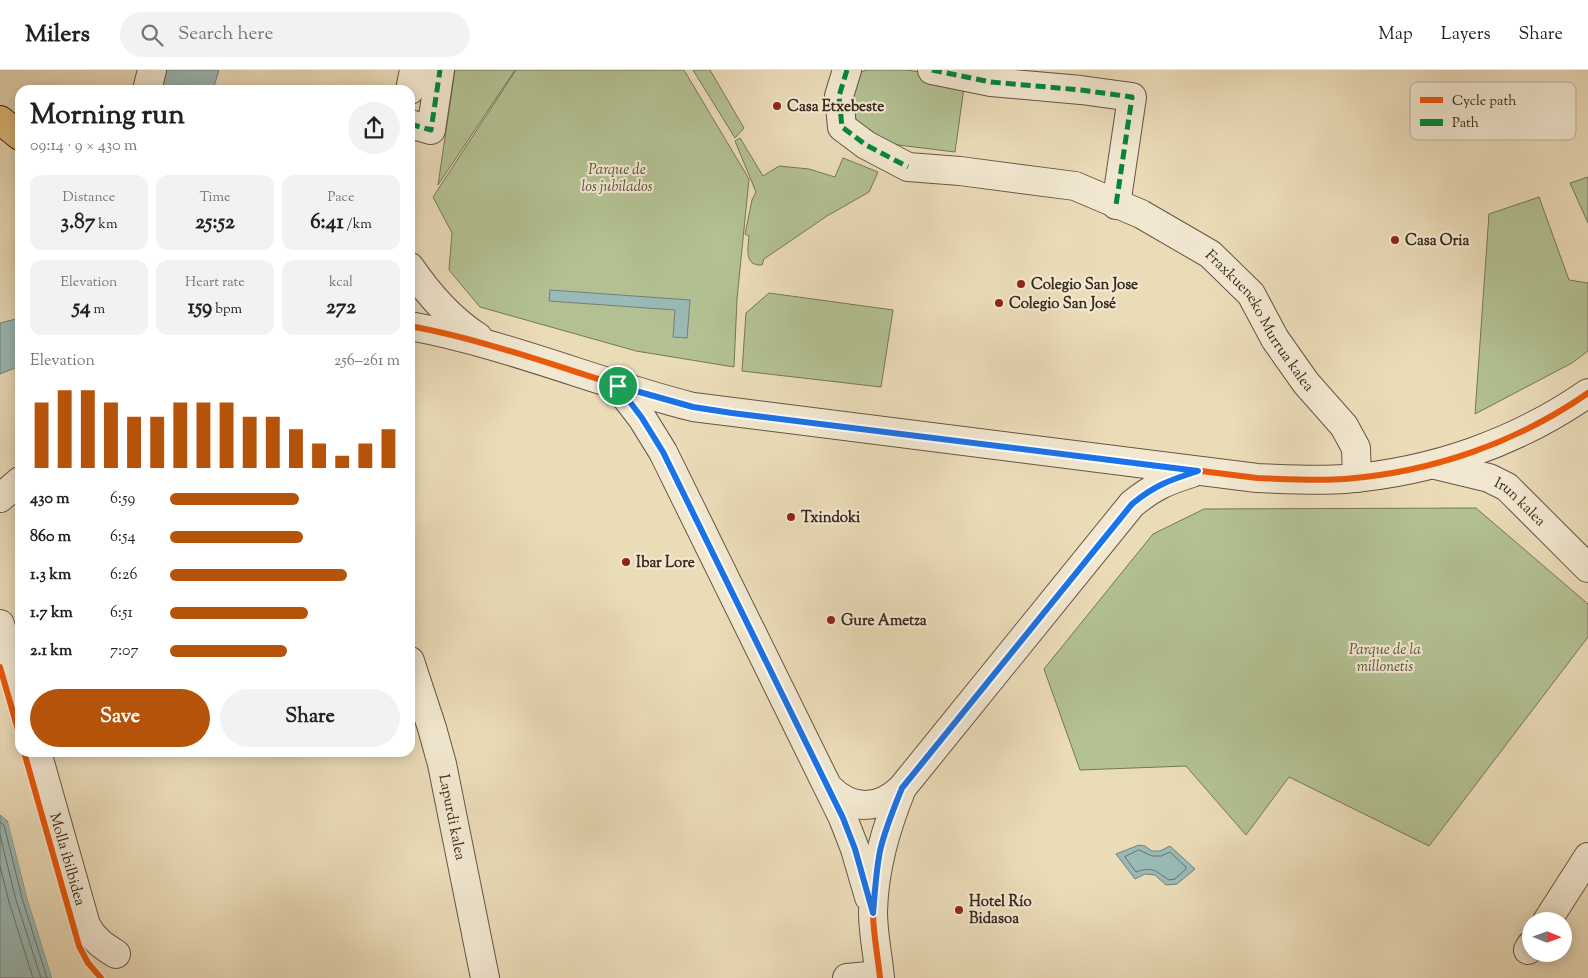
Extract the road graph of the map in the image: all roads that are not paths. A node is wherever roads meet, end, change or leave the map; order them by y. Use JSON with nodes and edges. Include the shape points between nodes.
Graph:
{"nodes":[{"id":1,"x":152,"y":70,"type":"edge"},
{"id":2,"x":414,"y":70,"type":"edge"},
{"id":3,"x":440,"y":70,"type":"edge"},
{"id":4,"x":847,"y":70,"type":"edge"},
{"id":5,"x":944,"y":72,"type":"edge"},
{"id":6,"x":148,"y":85,"type":"edge"},
{"id":7,"x":411,"y":85,"type":"edge"},
{"id":8,"x":0,"y":120,"type":"edge"},
{"id":9,"x":415,"y":125,"type":"edge"},
{"id":10,"x":15,"y":132,"type":"edge"},
{"id":11,"x":1116,"y":204,"type":"junction"},
{"id":12,"x":415,"y":274,"type":"edge"},
{"id":13,"x":415,"y":327,"type":"edge"},
{"id":14,"x":488,"y":344,"type":"junction"},
{"id":15,"x":618,"y":386,"type":"junction"},
{"id":16,"x":1588,"y":394,"type":"edge"},
{"id":17,"x":1435,"y":465,"type":"junction"},
{"id":18,"x":1198,"y":471,"type":"junction"},
{"id":19,"x":1357,"y":478,"type":"junction"},
{"id":20,"x":15,"y":485,"type":"edge"},
{"id":21,"x":0,"y":498,"type":"edge"},
{"id":22,"x":1588,"y":568,"type":"edge"},
{"id":23,"x":0,"y":624,"type":"edge"},
{"id":24,"x":15,"y":676,"type":"edge"},
{"id":25,"x":415,"y":676,"type":"edge"},
{"id":26,"x":38,"y":757,"type":"edge"},
{"id":27,"x":829,"y":788,"type":"junction"},
{"id":28,"x":902,"y":788,"type":"junction"},
{"id":29,"x":1588,"y":857,"type":"edge"},
{"id":30,"x":1553,"y":912,"type":"edge"},
{"id":31,"x":873,"y":913,"type":"junction"},
{"id":32,"x":116,"y":954,"type":"dead end"},
{"id":33,"x":880,"y":976,"type":"edge"},
{"id":34,"x":485,"y":978,"type":"edge"},
{"id":35,"x":847,"y":978,"type":"edge"}],
"edges":[{"from":1,"to":6,"type":"street"},
{"from":2,"to":7,"type":"street"},
{"from":3,"to":9,"type":"street","via":[[431,130]]},
{"from":4,"to":11,"type":"street","name":"Fraxkueneko Murrua kalea","via":[[839,96],[842,127],[866,145],[908,167],[1075,186]]},
{"from":5,"to":11,"type":"street","via":[[991,82],[1132,97]]},
{"from":8,"to":10,"type":"main road"},
{"from":11,"to":19,"type":"street","name":"Fraxkueneko Murrua kalea","via":[[1141,214],[1210,254],[1251,294],[1280,346],[1306,383],[1344,426],[1356,448]]},
{"from":12,"to":14,"type":"street","via":[[445,311]]},
{"from":13,"to":14,"type":"street"},
{"from":14,"to":15,"type":"street"},
{"from":15,"to":18,"type":"street","via":[[693,407],[732,413]]},
{"from":15,"to":27,"type":"street","via":[[663,452]]},
{"from":16,"to":17,"type":"street","via":[[1512,436]]},
{"from":17,"to":19,"type":"street"},
{"from":17,"to":22,"type":"street","name":"Irun kalea","via":[[1489,478],[1507,487]]},
{"from":18,"to":19,"type":"street","via":[[1275,478]]},
{"from":18,"to":28,"type":"street","via":[[1165,481],[1132,504]]},
{"from":20,"to":21,"type":"street"},
{"from":23,"to":24,"type":"street"},
{"from":25,"to":34,"type":"street","name":"Lapurdi kalea","via":[[442,764]]},
{"from":26,"to":32,"type":"street","name":"Molla ibilbidea","via":[[86,925],[100,944]]},
{"from":27,"to":28,"type":"street","via":[[845,800],[866,805],[886,800]]},
{"from":27,"to":31,"type":"street","via":[[855,849]]},
{"from":28,"to":31,"type":"street","via":[[881,849]]},
{"from":29,"to":30,"type":"street"},
{"from":31,"to":33,"type":"street"},
{"from":33,"to":35,"type":"street"}]}
